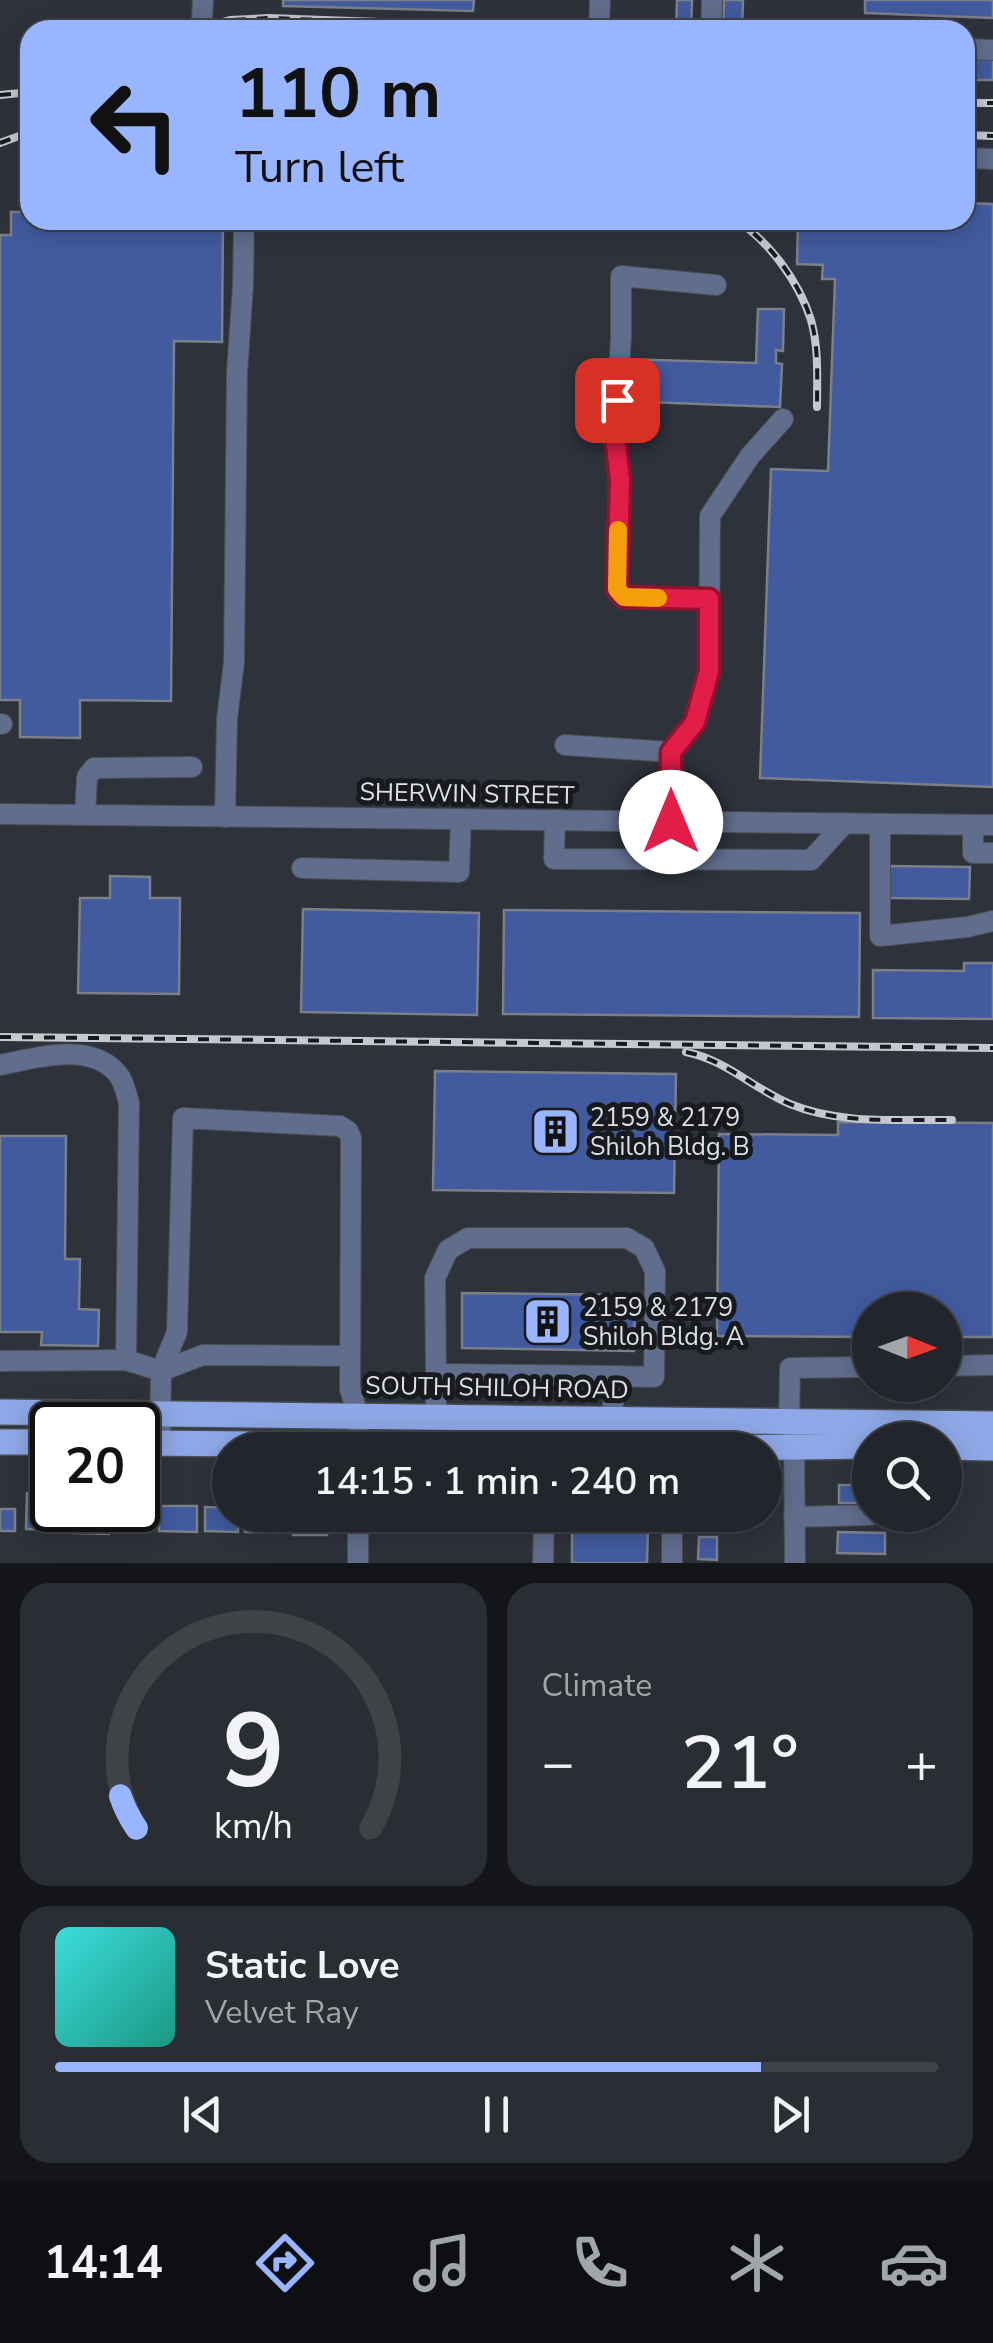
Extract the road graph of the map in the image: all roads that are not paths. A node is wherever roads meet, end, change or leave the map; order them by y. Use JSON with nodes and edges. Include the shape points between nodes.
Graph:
{"nodes":[{"id":1,"x":244,"y":230,"type":"edge"},
{"id":2,"x":716,"y":285,"type":"dead end"},
{"id":3,"x":782,"y":419,"type":"dead end"},
{"id":4,"x":709,"y":599,"type":"junction"},
{"id":5,"x":565,"y":745,"type":"dead end"},
{"id":6,"x":671,"y":752,"type":"junction"},
{"id":7,"x":192,"y":767,"type":"dead end"},
{"id":8,"x":0,"y":814,"type":"edge"},
{"id":9,"x":86,"y":815,"type":"junction"},
{"id":10,"x":224,"y":816,"type":"junction"},
{"id":11,"x":461,"y":819,"type":"junction"},
{"id":12,"x":555,"y":820,"type":"junction"},
{"id":13,"x":671,"y":822,"type":"junction"},
{"id":14,"x":845,"y":824,"type":"junction"},
{"id":15,"x":880,"y":824,"type":"junction"},
{"id":16,"x":983,"y":825,"type":"edge"},
{"id":17,"x":993,"y":853,"type":"edge"},
{"id":18,"x":302,"y":868,"type":"dead end"},
{"id":19,"x":993,"y":921,"type":"edge"},
{"id":20,"x":0,"y":1065,"type":"edge"},
{"id":21,"x":350,"y":1356,"type":"junction"},
{"id":22,"x":126,"y":1360,"type":"junction"},
{"id":23,"x":0,"y":1361,"type":"edge"},
{"id":24,"x":993,"y":1365,"type":"edge"},
{"id":25,"x":962,"y":1366,"type":"edge"},
{"id":26,"x":852,"y":1367,"type":"edge"},
{"id":27,"x":161,"y":1371,"type":"junction"},
{"id":28,"x":436,"y":1374,"type":"junction"},
{"id":29,"x":614,"y":1376,"type":"junction"},
{"id":30,"x":0,"y":1412,"type":"edge"},
{"id":31,"x":30,"y":1412,"type":"edge"},
{"id":32,"x":160,"y":1413,"type":"joint"},
{"id":33,"x":358,"y":1415,"type":"junction"},
{"id":34,"x":436,"y":1416,"type":"junction"},
{"id":35,"x":612,"y":1419,"type":"junction"},
{"id":36,"x":993,"y":1424,"type":"edge"},
{"id":37,"x":792,"y":1431,"type":"junction"},
{"id":38,"x":358,"y":1432,"type":"edge"},
{"id":39,"x":612,"y":1432,"type":"edge"},
{"id":40,"x":780,"y":1432,"type":"edge"},
{"id":41,"x":0,"y":1442,"type":"edge"},
{"id":42,"x":30,"y":1442,"type":"edge"},
{"id":43,"x":160,"y":1443,"type":"edge"},
{"id":44,"x":852,"y":1443,"type":"edge"},
{"id":45,"x":212,"y":1444,"type":"edge"},
{"id":46,"x":962,"y":1447,"type":"edge"},
{"id":47,"x":993,"y":1448,"type":"edge"},
{"id":48,"x":852,"y":1515,"type":"edge"},
{"id":49,"x":794,"y":1517,"type":"junction"},
{"id":50,"x":358,"y":1532,"type":"edge"},
{"id":51,"x":544,"y":1532,"type":"edge"},
{"id":52,"x":672,"y":1532,"type":"edge"},
{"id":53,"x":358,"y":1563,"type":"edge"},
{"id":54,"x":543,"y":1563,"type":"edge"},
{"id":55,"x":672,"y":1563,"type":"edge"},
{"id":56,"x":795,"y":1563,"type":"edge"}],
"edges":[{"from":1,"to":10,"type":"street"},
{"from":2,"to":4,"type":"street","via":[[620,276],[615,438],[617,589],[624,597]]},
{"from":3,"to":4,"type":"street","via":[[710,516]]},
{"from":4,"to":6,"type":"street","via":[[709,671],[695,722]]},
{"from":5,"to":6,"type":"street"},
{"from":6,"to":13,"type":"street"},
{"from":7,"to":9,"type":"street","via":[[94,768],[87,777]]},
{"from":8,"to":9,"type":"street","name":"SHERWIN STREET"},
{"from":9,"to":10,"type":"street","name":"SHERWIN STREET"},
{"from":10,"to":11,"type":"street","name":"SHERWIN STREET"},
{"from":11,"to":12,"type":"street","name":"SHERWIN STREET"},
{"from":11,"to":18,"type":"street","via":[[458,872]]},
{"from":12,"to":13,"type":"street","name":"SHERWIN STREET"},
{"from":12,"to":14,"type":"street","via":[[554,859],[811,860]]},
{"from":13,"to":14,"type":"street","name":"SHERWIN STREET"},
{"from":14,"to":15,"type":"street","name":"SHERWIN STREET"},
{"from":15,"to":16,"type":"street","name":"SHERWIN STREET"},
{"from":15,"to":19,"type":"street","via":[[880,936]]},
{"from":16,"to":17,"type":"street","via":[[973,852]]},
{"from":20,"to":22,"type":"street","via":[[73,1054],[116,1071],[125,1087]]},
{"from":21,"to":27,"type":"street","via":[[203,1355]]},
{"from":21,"to":27,"type":"street","via":[[348,1132],[340,1126],[183,1118],[177,1332]]},
{"from":21,"to":33,"type":"street"},
{"from":22,"to":23,"type":"street"},
{"from":22,"to":27,"type":"street"},
{"from":24,"to":25,"type":"street"},
{"from":26,"to":37,"type":"street","via":[[790,1368]]},
{"from":27,"to":32,"type":"street"},
{"from":28,"to":29,"type":"street"},
{"from":28,"to":29,"type":"street","via":[[435,1278],[448,1250],[468,1238],[627,1238],[644,1248],[655,1270],[654,1377]]},
{"from":28,"to":34,"type":"street"},
{"from":29,"to":35,"type":"street"},
{"from":30,"to":31,"type":"main road","name":"SOUTH SHILOH ROAD"},
{"from":32,"to":33,"type":"main road","name":"SOUTH SHILOH ROAD"},
{"from":33,"to":34,"type":"main road","name":"SOUTH SHILOH ROAD"},
{"from":33,"to":38,"type":"street"},
{"from":34,"to":35,"type":"main road","name":"SOUTH SHILOH ROAD"},
{"from":35,"to":37,"type":"main road","name":"SOUTH SHILOH ROAD"},
{"from":35,"to":39,"type":"street"},
{"from":36,"to":37,"type":"main road","name":"SOUTH SHILOH ROAD"},
{"from":37,"to":40,"type":"main road","name":"SOUTH SHILOH ROAD"},
{"from":37,"to":44,"type":"main road","name":"SOUTH SHILOH ROAD"},
{"from":37,"to":49,"type":"street"},
{"from":41,"to":42,"type":"main road"},
{"from":43,"to":45,"type":"main road","name":"SOUTH SHILOH ROAD"},
{"from":46,"to":47,"type":"main road"},
{"from":48,"to":49,"type":"street"},
{"from":49,"to":56,"type":"street"},
{"from":50,"to":53,"type":"street"},
{"from":51,"to":54,"type":"street"},
{"from":52,"to":55,"type":"street"}]}
